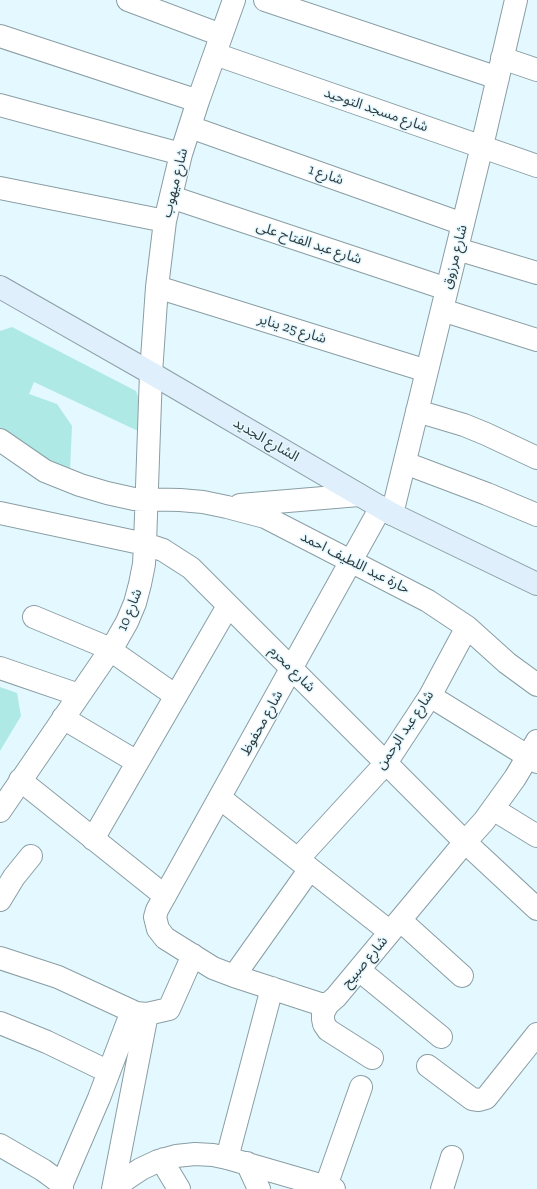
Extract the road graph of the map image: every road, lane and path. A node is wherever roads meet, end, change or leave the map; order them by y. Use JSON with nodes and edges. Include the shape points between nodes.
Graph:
{"nodes":[{"id":1,"x":128,"y":0,"type":"edge"},
{"id":2,"x":234,"y":0,"type":"edge"},
{"id":3,"x":265,"y":0,"type":"edge"},
{"id":4,"x":512,"y":1,"type":"edge"},
{"id":5,"x":0,"y":36,"type":"edge"},
{"id":6,"x":218,"y":44,"type":"junction"},
{"id":7,"x":500,"y":68,"type":"junction"},
{"id":8,"x":537,"y":70,"type":"edge"},
{"id":9,"x":198,"y":101,"type":"junction"},
{"id":10,"x":0,"y":105,"type":"edge"},
{"id":11,"x":190,"y":127,"type":"junction"},
{"id":12,"x":482,"y":146,"type":"junction"},
{"id":13,"x":181,"y":154,"type":"junction"},
{"id":14,"x":537,"y":166,"type":"edge"},
{"id":15,"x":0,"y":188,"type":"edge"},
{"id":16,"x":171,"y":197,"type":"junction"},
{"id":17,"x":165,"y":221,"type":"junction"},
{"id":18,"x":463,"y":224,"type":"junction"},
{"id":19,"x":457,"y":249,"type":"junction"},
{"id":20,"x":537,"y":274,"type":"edge"},
{"id":21,"x":0,"y":287,"type":"edge"},
{"id":22,"x":156,"y":287,"type":"junction"},
{"id":23,"x":447,"y":289,"type":"junction"},
{"id":24,"x":442,"y":310,"type":"junction"},
{"id":25,"x":537,"y":340,"type":"edge"},
{"id":26,"x":427,"y":371,"type":"junction"},
{"id":27,"x":151,"y":373,"type":"junction"},
{"id":28,"x":417,"y":412,"type":"junction"},
{"id":29,"x":0,"y":440,"type":"edge"},
{"id":30,"x":537,"y":458,"type":"edge"},
{"id":31,"x":405,"y":463,"type":"junction"},
{"id":32,"x":359,"y":495,"type":"junction"},
{"id":33,"x":147,"y":499,"type":"junction"},
{"id":34,"x":227,"y":507,"type":"junction"},
{"id":35,"x":386,"y":511,"type":"junction"},
{"id":36,"x":0,"y":513,"type":"edge"},
{"id":37,"x":537,"y":516,"type":"edge"},
{"id":38,"x":145,"y":544,"type":"junction"},
{"id":39,"x":352,"y":561,"type":"junction"},
{"id":40,"x":537,"y":584,"type":"edge"},
{"id":41,"x":228,"y":606,"type":"junction"},
{"id":42,"x":34,"y":617,"type":"dead end"},
{"id":43,"x":467,"y":627,"type":"junction"},
{"id":44,"x":110,"y":650,"type":"junction"},
{"id":45,"x":0,"y":668,"type":"edge"},
{"id":46,"x":292,"y":669,"type":"junction"},
{"id":47,"x":537,"y":685,"type":"edge"},
{"id":48,"x":79,"y":695,"type":"junction"},
{"id":49,"x":176,"y":696,"type":"junction"},
{"id":50,"x":430,"y":696,"type":"junction"},
{"id":51,"x":63,"y":718,"type":"junction"},
{"id":52,"x":534,"y":754,"type":"edge"},
{"id":53,"x":137,"y":762,"type":"junction"},
{"id":54,"x":386,"y":763,"type":"junction"},
{"id":55,"x":20,"y":780,"type":"junction"},
{"id":56,"x":220,"y":798,"type":"junction"},
{"id":57,"x":493,"y":810,"type":"junction"},
{"id":58,"x":0,"y":811,"type":"edge"},
{"id":59,"x":537,"y":836,"type":"edge"},
{"id":60,"x":93,"y":838,"type":"junction"},
{"id":61,"x":465,"y":842,"type":"junction"},
{"id":62,"x":30,"y":856,"type":"dead end"},
{"id":63,"x":304,"y":864,"type":"junction"},
{"id":64,"x":165,"y":896,"type":"junction"},
{"id":65,"x":0,"y":900,"type":"edge"},
{"id":66,"x":537,"y":908,"type":"edge"},
{"id":67,"x":395,"y":926,"type":"junction"},
{"id":68,"x":193,"y":955,"type":"junction"},
{"id":69,"x":0,"y":958,"type":"edge"},
{"id":70,"x":359,"y":970,"type":"junction"},
{"id":71,"x":234,"y":976,"type":"junction"},
{"id":72,"x":462,"y":976,"type":"dead end"},
{"id":73,"x":272,"y":988,"type":"junction"},
{"id":74,"x":328,"y":1004,"type":"junction"},
{"id":75,"x":140,"y":1013,"type":"junction"},
{"id":76,"x":0,"y":1023,"type":"edge"},
{"id":77,"x":537,"y":1034,"type":"edge"},
{"id":78,"x":441,"y":1037,"type":"dead end"},
{"id":79,"x":372,"y":1058,"type":"dead end"},
{"id":80,"x":428,"y":1066,"type":"dead end"},
{"id":81,"x":109,"y":1072,"type":"junction"},
{"id":82,"x":361,"y":1087,"type":"dead end"},
{"id":83,"x":0,"y":1145,"type":"edge"},
{"id":84,"x":452,"y":1157,"type":"dead end"},
{"id":85,"x":164,"y":1159,"type":"junction"},
{"id":86,"x":237,"y":1160,"type":"junction"},
{"id":87,"x":62,"y":1187,"type":"edge"},
{"id":88,"x":330,"y":1188,"type":"edge"},
{"id":89,"x":114,"y":1189,"type":"edge"},
{"id":90,"x":179,"y":1189,"type":"edge"},
{"id":91,"x":259,"y":1189,"type":"edge"},
{"id":92,"x":442,"y":1189,"type":"edge"}],
"edges":[{"from":1,"to":6,"type":"street","name":"شارع مسجد التوحيد"},
{"from":2,"to":6,"type":"street","name":"شارع ميهوب"},
{"from":3,"to":7,"type":"street"},
{"from":4,"to":7,"type":"street","name":"شارع مرزوق"},
{"from":5,"to":9,"type":"street"},
{"from":6,"to":9,"type":"street","name":"شارع ميهوب"},
{"from":6,"to":12,"type":"street","name":"شارع مسجد التوحيد"},
{"from":7,"to":8,"type":"street"},
{"from":7,"to":12,"type":"street","name":"شارع مرزوق"},
{"from":9,"to":11,"type":"street","name":"شارع ميهوب"},
{"from":10,"to":13,"type":"street"},
{"from":11,"to":13,"type":"street","name":"شارع ميهوب"},
{"from":11,"to":18,"type":"street","name":"شارع 1"},
{"from":12,"to":14,"type":"street","name":"شارع مسجد التوحيد"},
{"from":12,"to":18,"type":"street","name":"شارع مرزوق"},
{"from":13,"to":16,"type":"street","name":"شارع ميهوب"},
{"from":15,"to":17,"type":"street"},
{"from":16,"to":17,"type":"street","name":"شارع ميهوب"},
{"from":16,"to":23,"type":"street","name":"شارع عبد الفتاح على"},
{"from":17,"to":22,"type":"street","name":"شارع ميهوب"},
{"from":18,"to":19,"type":"street","name":"شارع مرزوق"},
{"from":19,"to":20,"type":"street"},
{"from":19,"to":23,"type":"street","name":"شارع مرزوق"},
{"from":21,"to":27,"type":"main road","name":"الشارع الجديد"},
{"from":22,"to":26,"type":"street","name":"شارع 25 يناير"},
{"from":22,"to":27,"type":"street","name":"شارع ميهوب"},
{"from":23,"to":24,"type":"street","name":"شارع مرزوق"},
{"from":24,"to":25,"type":"street"},
{"from":24,"to":26,"type":"street","name":"شارع مرزوق"},
{"from":26,"to":28,"type":"street","name":"شارع مرزوق"},
{"from":27,"to":32,"type":"main road","name":"الشارع الجديد"},
{"from":27,"to":33,"type":"street","name":"شارع 10"},
{"from":28,"to":30,"type":"street","via":[[481,432]]},
{"from":28,"to":31,"type":"street","name":"شارع مرزوق"},
{"from":29,"to":33,"type":"street","name":"حارة عبد اللطيف احمد","via":[[45,470],[68,480],[107,493]]},
{"from":31,"to":35,"type":"street","name":"شارع مرزوق"},
{"from":31,"to":37,"type":"street"},
{"from":32,"to":34,"type":"street"},
{"from":32,"to":35,"type":"main road","name":"الشارع الجديد"},
{"from":33,"to":34,"type":"street","name":"حارة عبد اللطيف احمد","via":[[180,500]]},
{"from":33,"to":38,"type":"street","name":"شارع 10"},
{"from":34,"to":39,"type":"street","name":"حارة عبد اللطيف احمد","via":[[264,517]]},
{"from":35,"to":39,"type":"street","name":"شارع محفوظ"},
{"from":35,"to":40,"type":"main road","name":"الشارع الجديد"},
{"from":36,"to":38,"type":"street","name":"شارع محرم"},
{"from":38,"to":41,"type":"street","name":"شارع محرم","via":[[163,550],[191,568]]},
{"from":38,"to":44,"type":"street","name":"شارع 10","via":[[144,564],[135,603]]},
{"from":39,"to":43,"type":"street","name":"حارة عبد اللطيف احمد","via":[[428,601]]},
{"from":39,"to":46,"type":"street","name":"شارع محفوظ"},
{"from":41,"to":46,"type":"street","name":"شارع محرم"},
{"from":41,"to":49,"type":"street"},
{"from":42,"to":44,"type":"street"},
{"from":43,"to":47,"type":"street","name":"حارة عبد اللطيف احمد","via":[[507,663]]},
{"from":43,"to":50,"type":"street","name":"شارع عبد الرحمن"},
{"from":44,"to":48,"type":"street","name":"شارع 10"},
{"from":44,"to":49,"type":"street"},
{"from":45,"to":48,"type":"street"},
{"from":46,"to":54,"type":"street","name":"شارع محرم"},
{"from":46,"to":56,"type":"street","name":"شارع محفوظ"},
{"from":48,"to":51,"type":"street","name":"شارع 10"},
{"from":49,"to":53,"type":"street"},
{"from":50,"to":52,"type":"street"},
{"from":50,"to":54,"type":"street","name":"شارع عبد الرحمن"},
{"from":51,"to":53,"type":"street"},
{"from":51,"to":55,"type":"street","name":"شارع 10"},
{"from":52,"to":57,"type":"street","name":"شارع صبيح"},
{"from":53,"to":60,"type":"street"},
{"from":54,"to":61,"type":"street","name":"شارع محرم"},
{"from":54,"to":63,"type":"street","name":"شارع عبد الرحمن"},
{"from":55,"to":58,"type":"street","name":"شارع 10"},
{"from":55,"to":60,"type":"street"},
{"from":56,"to":63,"type":"street"},
{"from":56,"to":64,"type":"street","name":"شارع محفوظ"},
{"from":57,"to":59,"type":"street"},
{"from":57,"to":61,"type":"street","name":"شارع صبيح"},
{"from":60,"to":64,"type":"street"},
{"from":61,"to":66,"type":"street","name":"شارع محرم"},
{"from":61,"to":67,"type":"street","name":"شارع صبيح"},
{"from":62,"to":65,"type":"street"},
{"from":63,"to":67,"type":"street"},
{"from":63,"to":71,"type":"street","name":"شارع عبد الرحمن"},
{"from":64,"to":68,"type":"street","via":[[155,917],[158,930],[165,938]]},
{"from":67,"to":70,"type":"street","name":"شارع صبيح"},
{"from":67,"to":72,"type":"street"},
{"from":68,"to":71,"type":"street","via":[[213,968]]},
{"from":68,"to":75,"type":"street","via":[[169,1009]]},
{"from":69,"to":75,"type":"street","via":[[58,977]]},
{"from":70,"to":74,"type":"street","name":"شارع صبيح"},
{"from":70,"to":78,"type":"street"},
{"from":71,"to":73,"type":"street"},
{"from":73,"to":74,"type":"street","via":[[320,1004]]},
{"from":73,"to":86,"type":"street"},
{"from":74,"to":79,"type":"street","via":[[323,1013],[324,1024],[328,1030]]},
{"from":75,"to":81,"type":"street"},
{"from":75,"to":89,"type":"street"},
{"from":76,"to":81,"type":"street"},
{"from":77,"to":80,"type":"street","via":[[486,1098],[472,1098]]},
{"from":81,"to":87,"type":"street"},
{"from":82,"to":88,"type":"street"},
{"from":83,"to":87,"type":"street","via":[[43,1170]]},
{"from":84,"to":92,"type":"street"},
{"from":85,"to":86,"type":"street","via":[[194,1154]]},
{"from":85,"to":89,"type":"street","via":[[141,1169]]},
{"from":85,"to":90,"type":"street"},
{"from":86,"to":88,"type":"street"},
{"from":86,"to":91,"type":"street"}]}
